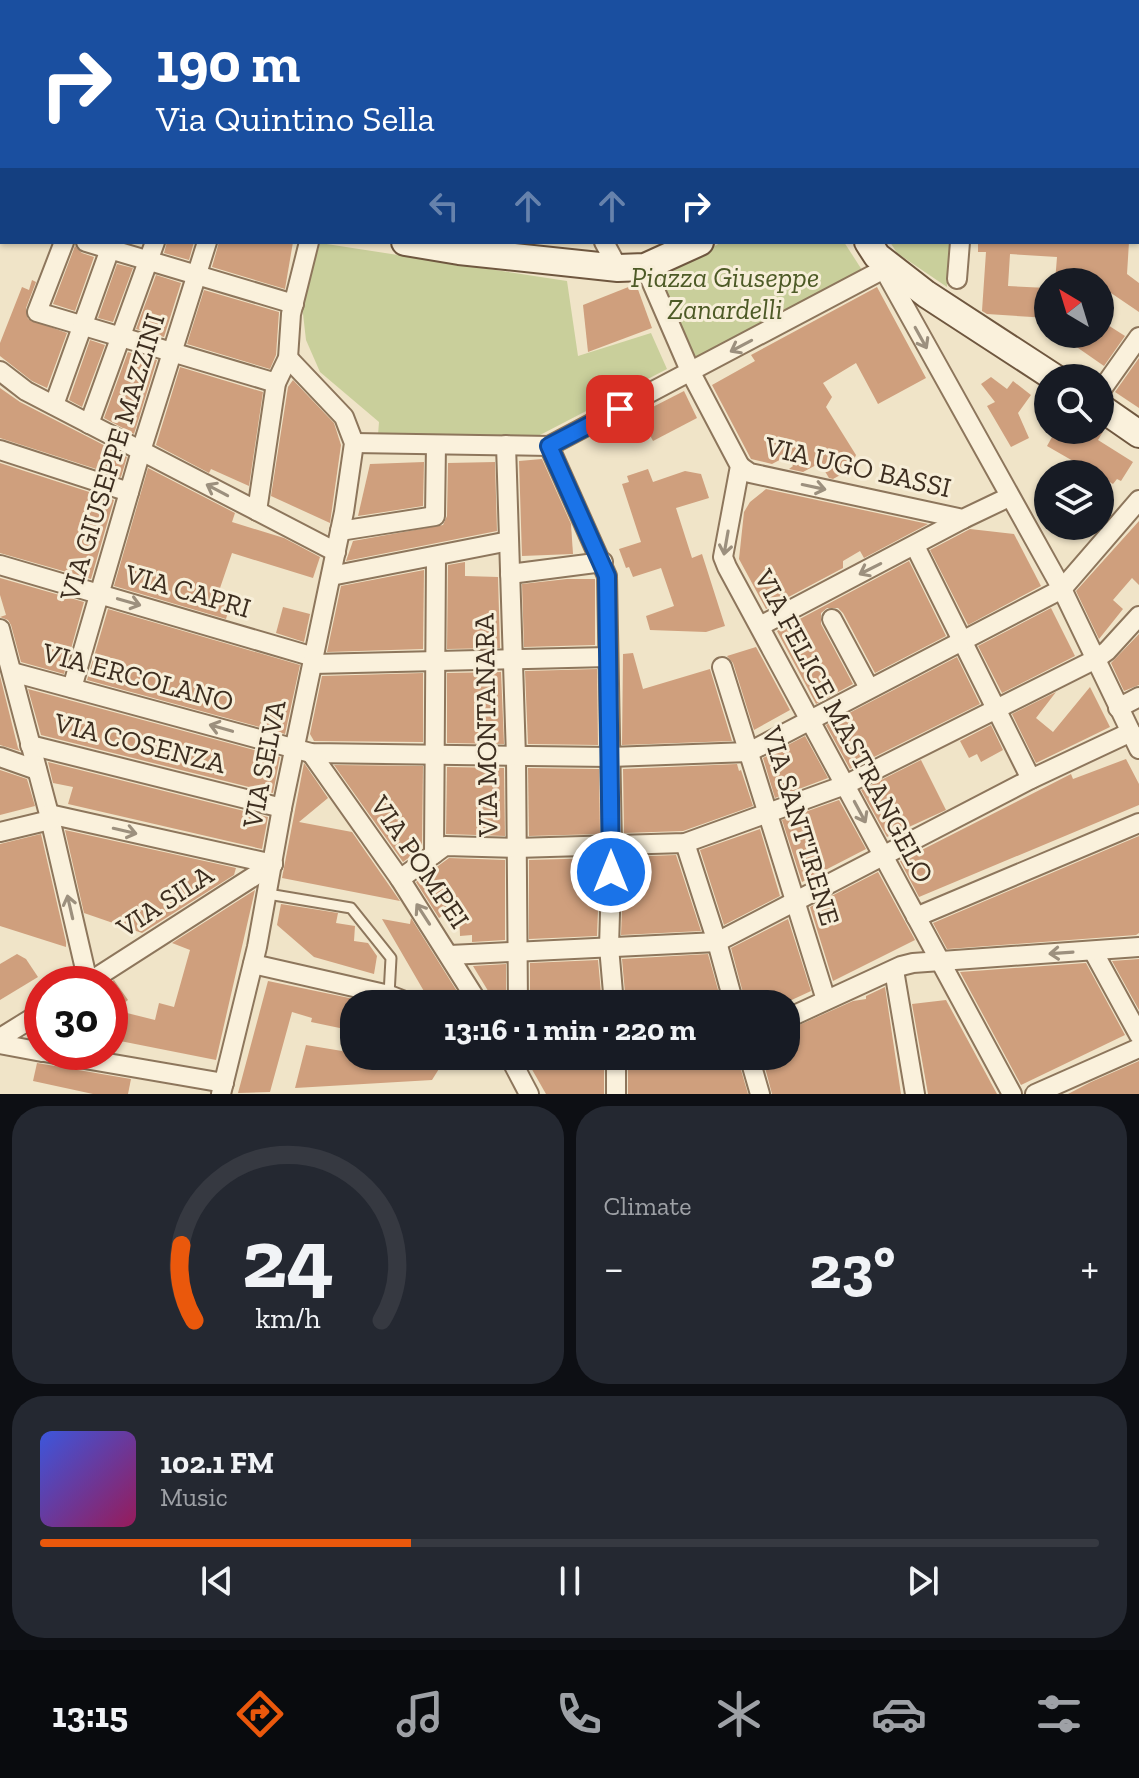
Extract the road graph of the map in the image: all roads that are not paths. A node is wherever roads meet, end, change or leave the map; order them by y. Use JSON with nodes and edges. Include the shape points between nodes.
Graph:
{"nodes":[{"id":1,"x":63,"y":244,"type":"edge"},
{"id":2,"x":93,"y":244,"type":"edge"},
{"id":3,"x":154,"y":244,"type":"edge"},
{"id":4,"x":206,"y":244,"type":"edge"},
{"id":5,"x":309,"y":244,"type":"edge"},
{"id":6,"x":432,"y":244,"type":"edge"},
{"id":7,"x":605,"y":244,"type":"edge"},
{"id":8,"x":693,"y":244,"type":"edge"},
{"id":9,"x":960,"y":244,"type":"edge"},
{"id":10,"x":460,"y":246,"type":"edge"},
{"id":11,"x":110,"y":249,"type":"junction"},
{"id":12,"x":876,"y":256,"type":"edge"},
{"id":13,"x":148,"y":260,"type":"junction"},
{"id":14,"x":645,"y":267,"type":"junction"},
{"id":15,"x":618,"y":268,"type":"junction"},
{"id":16,"x":197,"y":275,"type":"junction"},
{"id":17,"x":957,"y":279,"type":"dead end"},
{"id":18,"x":294,"y":304,"type":"junction"},
{"id":19,"x":81,"y":325,"type":"junction"},
{"id":20,"x":121,"y":337,"type":"junction"},
{"id":21,"x":1139,"y":337,"type":"edge"},
{"id":22,"x":171,"y":352,"type":"junction"},
{"id":23,"x":288,"y":358,"type":"junction"},
{"id":24,"x":1034,"y":364,"type":"edge"},
{"id":25,"x":0,"y":371,"type":"edge"},
{"id":26,"x":1114,"y":372,"type":"edge"},
{"id":27,"x":691,"y":373,"type":"junction"},
{"id":28,"x":276,"y":383,"type":"junction"},
{"id":29,"x":54,"y":405,"type":"junction"},
{"id":30,"x":1114,"y":417,"type":"edge"},
{"id":31,"x":89,"y":424,"type":"junction"},
{"id":32,"x":1139,"y":434,"type":"edge"},
{"id":33,"x":354,"y":443,"type":"junction"},
{"id":34,"x":436,"y":445,"type":"junction"},
{"id":35,"x":506,"y":445,"type":"junction"},
{"id":36,"x":549,"y":446,"type":"junction"},
{"id":37,"x":0,"y":450,"type":"edge"},
{"id":38,"x":141,"y":451,"type":"junction"},
{"id":39,"x":740,"y":466,"type":"junction"},
{"id":40,"x":129,"y":492,"type":"junction"},
{"id":41,"x":1009,"y":497,"type":"junction"},
{"id":42,"x":1139,"y":500,"type":"edge"},
{"id":43,"x":257,"y":511,"type":"junction"},
{"id":44,"x":963,"y":519,"type":"junction"},
{"id":45,"x":340,"y":531,"type":"junction"},
{"id":46,"x":509,"y":541,"type":"junction"},
{"id":47,"x":915,"y":546,"type":"junction"},
{"id":48,"x":336,"y":552,"type":"junction"},
{"id":49,"x":436,"y":556,"type":"junction"},
{"id":50,"x":603,"y":562,"type":"junction"},
{"id":51,"x":0,"y":565,"type":"edge"},
{"id":52,"x":510,"y":574,"type":"junction"},
{"id":53,"x":331,"y":576,"type":"junction"},
{"id":54,"x":1062,"y":589,"type":"junction"},
{"id":55,"x":100,"y":594,"type":"junction"},
{"id":56,"x":1139,"y":616,"type":"edge"},
{"id":57,"x":832,"y":619,"type":"dead end"},
{"id":58,"x":760,"y":626,"type":"junction"},
{"id":59,"x":1,"y":636,"type":"edge"},
{"id":60,"x":963,"y":640,"type":"junction"},
{"id":61,"x":608,"y":657,"type":"junction"},
{"id":62,"x":513,"y":659,"type":"junction"},
{"id":63,"x":1096,"y":659,"type":"junction"},
{"id":64,"x":314,"y":660,"type":"junction"},
{"id":65,"x":435,"y":661,"type":"junction"},
{"id":66,"x":722,"y":667,"type":"dead end"},
{"id":67,"x":12,"y":672,"type":"junction"},
{"id":68,"x":72,"y":688,"type":"junction"},
{"id":69,"x":869,"y":688,"type":"junction"},
{"id":70,"x":1139,"y":697,"type":"edge"},
{"id":71,"x":996,"y":708,"type":"junction"},
{"id":72,"x":1118,"y":708,"type":"junction"},
{"id":73,"x":810,"y":718,"type":"junction"},
{"id":74,"x":1135,"y":740,"type":"edge"},
{"id":75,"x":30,"y":745,"type":"junction"},
{"id":76,"x":303,"y":751,"type":"junction"},
{"id":77,"x":749,"y":752,"type":"junction"},
{"id":78,"x":435,"y":756,"type":"junction"},
{"id":79,"x":0,"y":757,"type":"edge"},
{"id":80,"x":516,"y":757,"type":"junction"},
{"id":81,"x":610,"y":757,"type":"junction"},
{"id":82,"x":37,"y":770,"type":"junction"},
{"id":83,"x":1031,"y":779,"type":"junction"},
{"id":84,"x":845,"y":785,"type":"junction"},
{"id":85,"x":282,"y":808,"type":"junction"},
{"id":86,"x":769,"y":813,"type":"junction"},
{"id":87,"x":49,"y":817,"type":"junction"},
{"id":88,"x":1139,"y":823,"type":"edge"},
{"id":89,"x":0,"y":832,"type":"edge"},
{"id":90,"x":685,"y":843,"type":"junction"},
{"id":91,"x":612,"y":846,"type":"junction"},
{"id":92,"x":516,"y":848,"type":"junction"},
{"id":93,"x":434,"y":854,"type":"junction"},
{"id":94,"x":883,"y":855,"type":"junction"},
{"id":95,"x":273,"y":864,"type":"junction"},
{"id":96,"x":400,"y":879,"type":"junction"},
{"id":97,"x":268,"y":894,"type":"junction"},
{"id":98,"x":794,"y":901,"type":"junction"},
{"id":99,"x":916,"y":917,"type":"junction"},
{"id":100,"x":717,"y":942,"type":"junction"},
{"id":101,"x":609,"y":947,"type":"junction"},
{"id":102,"x":1139,"y":947,"type":"edge"},
{"id":103,"x":1093,"y":951,"type":"junction"},
{"id":104,"x":517,"y":952,"type":"junction"},
{"id":105,"x":450,"y":955,"type":"junction"},
{"id":106,"x":939,"y":961,"type":"junction"},
{"id":107,"x":253,"y":964,"type":"junction"},
{"id":108,"x":83,"y":966,"type":"edge"},
{"id":109,"x":114,"y":966,"type":"edge"},
{"id":110,"x":894,"y":970,"type":"junction"},
{"id":111,"x":367,"y":990,"type":"edge"},
{"id":112,"x":389,"y":990,"type":"edge"},
{"id":113,"x":471,"y":990,"type":"edge"},
{"id":114,"x":518,"y":990,"type":"edge"},
{"id":115,"x":613,"y":990,"type":"edge"},
{"id":116,"x":730,"y":990,"type":"edge"},
{"id":117,"x":826,"y":1000,"type":"junction"},
{"id":118,"x":800,"y":1012,"type":"edge"},
{"id":119,"x":24,"y":1024,"type":"edge"},
{"id":120,"x":1139,"y":1035,"type":"edge"},
{"id":121,"x":0,"y":1041,"type":"edge"},
{"id":122,"x":24,"y":1047,"type":"edge"},
{"id":123,"x":1139,"y":1048,"type":"edge"},
{"id":124,"x":128,"y":1070,"type":"edge"},
{"id":125,"x":516,"y":1070,"type":"edge"},
{"id":126,"x":616,"y":1070,"type":"edge"},
{"id":127,"x":753,"y":1070,"type":"edge"},
{"id":128,"x":222,"y":1089,"type":"edge"},
{"id":129,"x":529,"y":1094,"type":"edge"},
{"id":130,"x":616,"y":1094,"type":"edge"},
{"id":131,"x":760,"y":1094,"type":"edge"},
{"id":132,"x":915,"y":1094,"type":"edge"},
{"id":133,"x":1012,"y":1094,"type":"edge"},
{"id":134,"x":1035,"y":1094,"type":"edge"}],
"edges":[{"from":1,"to":19,"type":"street","via":[[37,312]]},
{"from":2,"to":11,"type":"street"},
{"from":3,"to":13,"type":"street"},
{"from":4,"to":16,"type":"street","name":"VIA GIUSEPPE MAZZINI"},
{"from":5,"to":18,"type":"street"},
{"from":6,"to":10,"type":"street"},
{"from":7,"to":15,"type":"street"},
{"from":8,"to":14,"type":"street"},
{"from":9,"to":17,"type":"street"},
{"from":10,"to":15,"type":"street"},
{"from":11,"to":13,"type":"street"},
{"from":11,"to":19,"type":"street"},
{"from":12,"to":24,"type":"street"},
{"from":12,"to":27,"type":"street","one_way":true},
{"from":12,"to":41,"type":"street","one_way":true},
{"from":13,"to":16,"type":"street"},
{"from":13,"to":20,"type":"street"},
{"from":14,"to":15,"type":"street"},
{"from":14,"to":27,"type":"street"},
{"from":16,"to":18,"type":"street"},
{"from":16,"to":22,"type":"street","name":"VIA GIUSEPPE MAZZINI"},
{"from":18,"to":23,"type":"street"},
{"from":19,"to":20,"type":"street"},
{"from":19,"to":29,"type":"street"},
{"from":20,"to":22,"type":"street"},
{"from":20,"to":31,"type":"street"},
{"from":21,"to":26,"type":"street"},
{"from":22,"to":28,"type":"street"},
{"from":22,"to":38,"type":"street","name":"VIA GIUSEPPE MAZZINI"},
{"from":23,"to":28,"type":"street"},
{"from":23,"to":33,"type":"street","via":[[344,417]]},
{"from":25,"to":29,"type":"street"},
{"from":27,"to":36,"type":"street"},
{"from":27,"to":39,"type":"street"},
{"from":28,"to":43,"type":"street"},
{"from":29,"to":31,"type":"street"},
{"from":30,"to":32,"type":"street"},
{"from":31,"to":38,"type":"street"},
{"from":33,"to":34,"type":"street"},
{"from":33,"to":45,"type":"street","name":"VIA SELVA"},
{"from":34,"to":35,"type":"street"},
{"from":34,"to":45,"type":"street","via":[[435,516]]},
{"from":35,"to":36,"type":"street"},
{"from":35,"to":46,"type":"street","name":"VIA MONTANARA"},
{"from":36,"to":50,"type":"street"},
{"from":37,"to":40,"type":"street"},
{"from":38,"to":40,"type":"street","name":"VIA GIUSEPPE MAZZINI"},
{"from":43,"to":38,"type":"street","one_way":true},
{"from":39,"to":44,"type":"street","name":"VIA UGO BASSI","one_way":true,"via":[[750,473]]},
{"from":39,"to":58,"type":"street","name":"VIA FELICE MASTRANGELO","one_way":true,"via":[[723,557]]},
{"from":40,"to":55,"type":"street","name":"VIA GIUSEPPE MAZZINI"},
{"from":41,"to":44,"type":"street","name":"VIA UGO BASSI"},
{"from":41,"to":54,"type":"street"},
{"from":42,"to":54,"type":"street"},
{"from":43,"to":48,"type":"street"},
{"from":44,"to":47,"type":"street"},
{"from":45,"to":48,"type":"street","name":"VIA SELVA"},
{"from":46,"to":49,"type":"street"},
{"from":46,"to":52,"type":"street","name":"VIA MONTANARA"},
{"from":47,"to":58,"type":"street","one_way":true},
{"from":47,"to":60,"type":"street"},
{"from":48,"to":53,"type":"street","name":"VIA SELVA"},
{"from":49,"to":53,"type":"street"},
{"from":49,"to":65,"type":"street"},
{"from":50,"to":52,"type":"street"},
{"from":50,"to":61,"type":"street"},
{"from":51,"to":55,"type":"street","name":"VIA CAPRI"},
{"from":52,"to":62,"type":"street","name":"VIA MONTANARA"},
{"from":53,"to":64,"type":"street","name":"VIA SELVA"},
{"from":54,"to":60,"type":"street"},
{"from":54,"to":63,"type":"street"},
{"from":55,"to":64,"type":"street","name":"VIA CAPRI","one_way":true},
{"from":55,"to":68,"type":"street","name":"VIA GIUSEPPE MAZZINI"},
{"from":56,"to":63,"type":"street"},
{"from":57,"to":69,"type":"street"},
{"from":58,"to":73,"type":"street","name":"VIA FELICE MASTRANGELO"},
{"from":59,"to":67,"type":"street"},
{"from":60,"to":69,"type":"street"},
{"from":60,"to":71,"type":"street"},
{"from":61,"to":62,"type":"street","name":"VIA CAPRI"},
{"from":61,"to":81,"type":"street"},
{"from":62,"to":65,"type":"street","name":"VIA CAPRI"},
{"from":62,"to":80,"type":"street","name":"VIA MONTANARA"},
{"from":63,"to":71,"type":"street"},
{"from":63,"to":72,"type":"street"},
{"from":64,"to":65,"type":"street","name":"VIA CAPRI"},
{"from":64,"to":76,"type":"street","name":"VIA SELVA"},
{"from":65,"to":78,"type":"street"},
{"from":66,"to":77,"type":"street","name":"VIA SANT'IRENE"},
{"from":67,"to":68,"type":"street","name":"VIA ERCOLANO"},
{"from":67,"to":75,"type":"street"},
{"from":76,"to":68,"type":"street","name":"VIA ERCOLANO","one_way":true},
{"from":69,"to":73,"type":"street"},
{"from":70,"to":72,"type":"street"},
{"from":71,"to":83,"type":"street"},
{"from":71,"to":84,"type":"street"},
{"from":72,"to":74,"type":"street"},
{"from":73,"to":77,"type":"street"},
{"from":73,"to":84,"type":"street","name":"VIA FELICE MASTRANGELO"},
{"from":74,"to":83,"type":"street"},
{"from":75,"to":82,"type":"street"},
{"from":75,"to":85,"type":"street","name":"VIA COSENZA"},
{"from":76,"to":78,"type":"street","name":"VIA ERCOLANO"},
{"from":76,"to":85,"type":"street","name":"VIA SELVA"},
{"from":76,"to":96,"type":"street","name":"VIA POMPEI"},
{"from":77,"to":81,"type":"street","name":"VIA ERCOLANO"},
{"from":77,"to":86,"type":"street","name":"VIA SANT'IRENE"},
{"from":78,"to":80,"type":"street","name":"VIA ERCOLANO"},
{"from":78,"to":93,"type":"street"},
{"from":79,"to":82,"type":"street"},
{"from":80,"to":81,"type":"street","name":"VIA ERCOLANO"},
{"from":80,"to":92,"type":"street","name":"VIA MONTANARA"},
{"from":81,"to":91,"type":"street"},
{"from":82,"to":87,"type":"street"},
{"from":83,"to":94,"type":"street"},
{"from":84,"to":86,"type":"street"},
{"from":84,"to":94,"type":"street","name":"VIA FELICE MASTRANGELO","one_way":true},
{"from":85,"to":95,"type":"street","name":"VIA SELVA"},
{"from":86,"to":90,"type":"street"},
{"from":86,"to":98,"type":"street","name":"VIA SANT'IRENE"},
{"from":87,"to":89,"type":"street"},
{"from":87,"to":95,"type":"street","one_way":true},
{"from":108,"to":87,"type":"street","one_way":true},
{"from":88,"to":99,"type":"street"},
{"from":90,"to":91,"type":"street"},
{"from":90,"to":100,"type":"street"},
{"from":91,"to":92,"type":"street"},
{"from":91,"to":101,"type":"street"},
{"from":92,"to":93,"type":"street","via":[[445,846]]},
{"from":92,"to":104,"type":"street","name":"VIA MONTANARA"},
{"from":93,"to":96,"type":"street"},
{"from":94,"to":98,"type":"street"},
{"from":94,"to":99,"type":"street","name":"VIA FELICE MASTRANGELO"},
{"from":95,"to":97,"type":"street","name":"VIA SELVA"},
{"from":95,"to":109,"type":"street","name":"VIA SILA"},
{"from":105,"to":96,"type":"street","name":"VIA POMPEI","one_way":true},
{"from":97,"to":107,"type":"street","name":"VIA SELVA"},
{"from":97,"to":112,"type":"lane","via":[[351,908],[391,958]]},
{"from":98,"to":100,"type":"street"},
{"from":98,"to":117,"type":"street","name":"VIA SANT'IRENE"},
{"from":99,"to":106,"type":"street","name":"VIA FELICE MASTRANGELO"},
{"from":100,"to":101,"type":"street"},
{"from":100,"to":116,"type":"street"},
{"from":101,"to":104,"type":"street"},
{"from":101,"to":115,"type":"street"},
{"from":102,"to":103,"type":"street"},
{"from":103,"to":106,"type":"street","one_way":true},
{"from":103,"to":120,"type":"street"},
{"from":104,"to":105,"type":"street"},
{"from":104,"to":114,"type":"street","name":"VIA MONTANARA"},
{"from":105,"to":113,"type":"street","name":"VIA POMPEI"},
{"from":106,"to":110,"type":"street"},
{"from":106,"to":133,"type":"street","name":"VIA FELICE MASTRANGELO"},
{"from":107,"to":111,"type":"street"},
{"from":107,"to":128,"type":"street","name":"VIA SELVA"},
{"from":110,"to":117,"type":"street"},
{"from":110,"to":132,"type":"street"},
{"from":117,"to":118,"type":"street"},
{"from":119,"to":121,"type":"street"},
{"from":121,"to":122,"type":"street"},
{"from":123,"to":134,"type":"street"},
{"from":124,"to":128,"type":"street"},
{"from":125,"to":129,"type":"street"},
{"from":126,"to":130,"type":"street"},
{"from":127,"to":131,"type":"street"}]}
